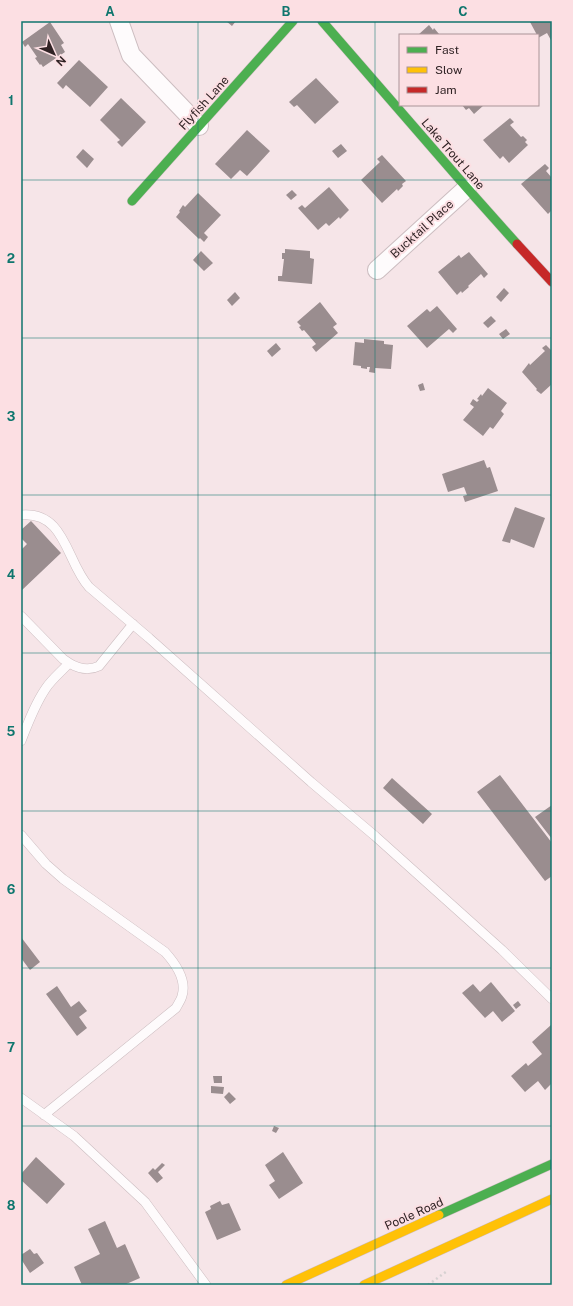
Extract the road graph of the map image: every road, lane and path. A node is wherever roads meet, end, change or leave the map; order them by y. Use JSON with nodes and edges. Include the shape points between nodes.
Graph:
{"nodes":[{"id":1,"x":119,"y":21,"type":"edge"},
{"id":2,"x":293,"y":21,"type":"edge"},
{"id":3,"x":322,"y":21,"type":"edge"},
{"id":4,"x":199,"y":126,"type":"junction"},
{"id":5,"x":467,"y":188,"type":"junction"},
{"id":6,"x":132,"y":201,"type":"dead end"},
{"id":7,"x":377,"y":270,"type":"dead end"},
{"id":8,"x":552,"y":282,"type":"edge"},
{"id":9,"x":21,"y":515,"type":"edge"},
{"id":10,"x":21,"y":616,"type":"edge"},
{"id":11,"x":133,"y":624,"type":"junction"},
{"id":12,"x":69,"y":663,"type":"junction"},
{"id":13,"x":21,"y":742,"type":"edge"},
{"id":14,"x":21,"y":834,"type":"edge"},
{"id":15,"x":552,"y":999,"type":"edge"},
{"id":16,"x":21,"y":1098,"type":"edge"},
{"id":17,"x":44,"y":1115,"type":"junction"},
{"id":18,"x":552,"y":1164,"type":"edge"},
{"id":19,"x":552,"y":1199,"type":"edge"},
{"id":20,"x":315,"y":1279,"type":"edge"},
{"id":21,"x":206,"y":1285,"type":"edge"},
{"id":22,"x":286,"y":1285,"type":"edge"},
{"id":23,"x":364,"y":1285,"type":"edge"}],
"edges":[{"from":1,"to":4,"type":"street","via":[[131,55]]},
{"from":2,"to":4,"type":"street","name":"Flyfish Lane"},
{"from":3,"to":5,"type":"street","name":"Lake Trout Lane"},
{"from":4,"to":6,"type":"street","name":"Flyfish Lane"},
{"from":5,"to":7,"type":"street","name":"Bucktail Place"},
{"from":5,"to":8,"type":"street","name":"Lake Trout Lane"},
{"from":9,"to":11,"type":"lane","via":[[31,514],[53,526],[64,540],[85,583]]},
{"from":10,"to":12,"type":"lane"},
{"from":11,"to":12,"type":"lane","via":[[99,666],[92,670]]},
{"from":11,"to":15,"type":"lane","via":[[311,782],[376,836]]},
{"from":12,"to":13,"type":"lane","via":[[43,693]]},
{"from":14,"to":17,"type":"lane","via":[[63,880],[165,952],[173,961],[182,982],[182,995],[176,1008]]},
{"from":16,"to":17,"type":"lane"},
{"from":17,"to":21,"type":"lane","via":[[74,1136],[145,1202]]},
{"from":18,"to":20,"type":"street","name":"Poole Road"},
{"from":19,"to":23,"type":"street"},
{"from":20,"to":22,"type":"street","name":"Poole Road"}]}
